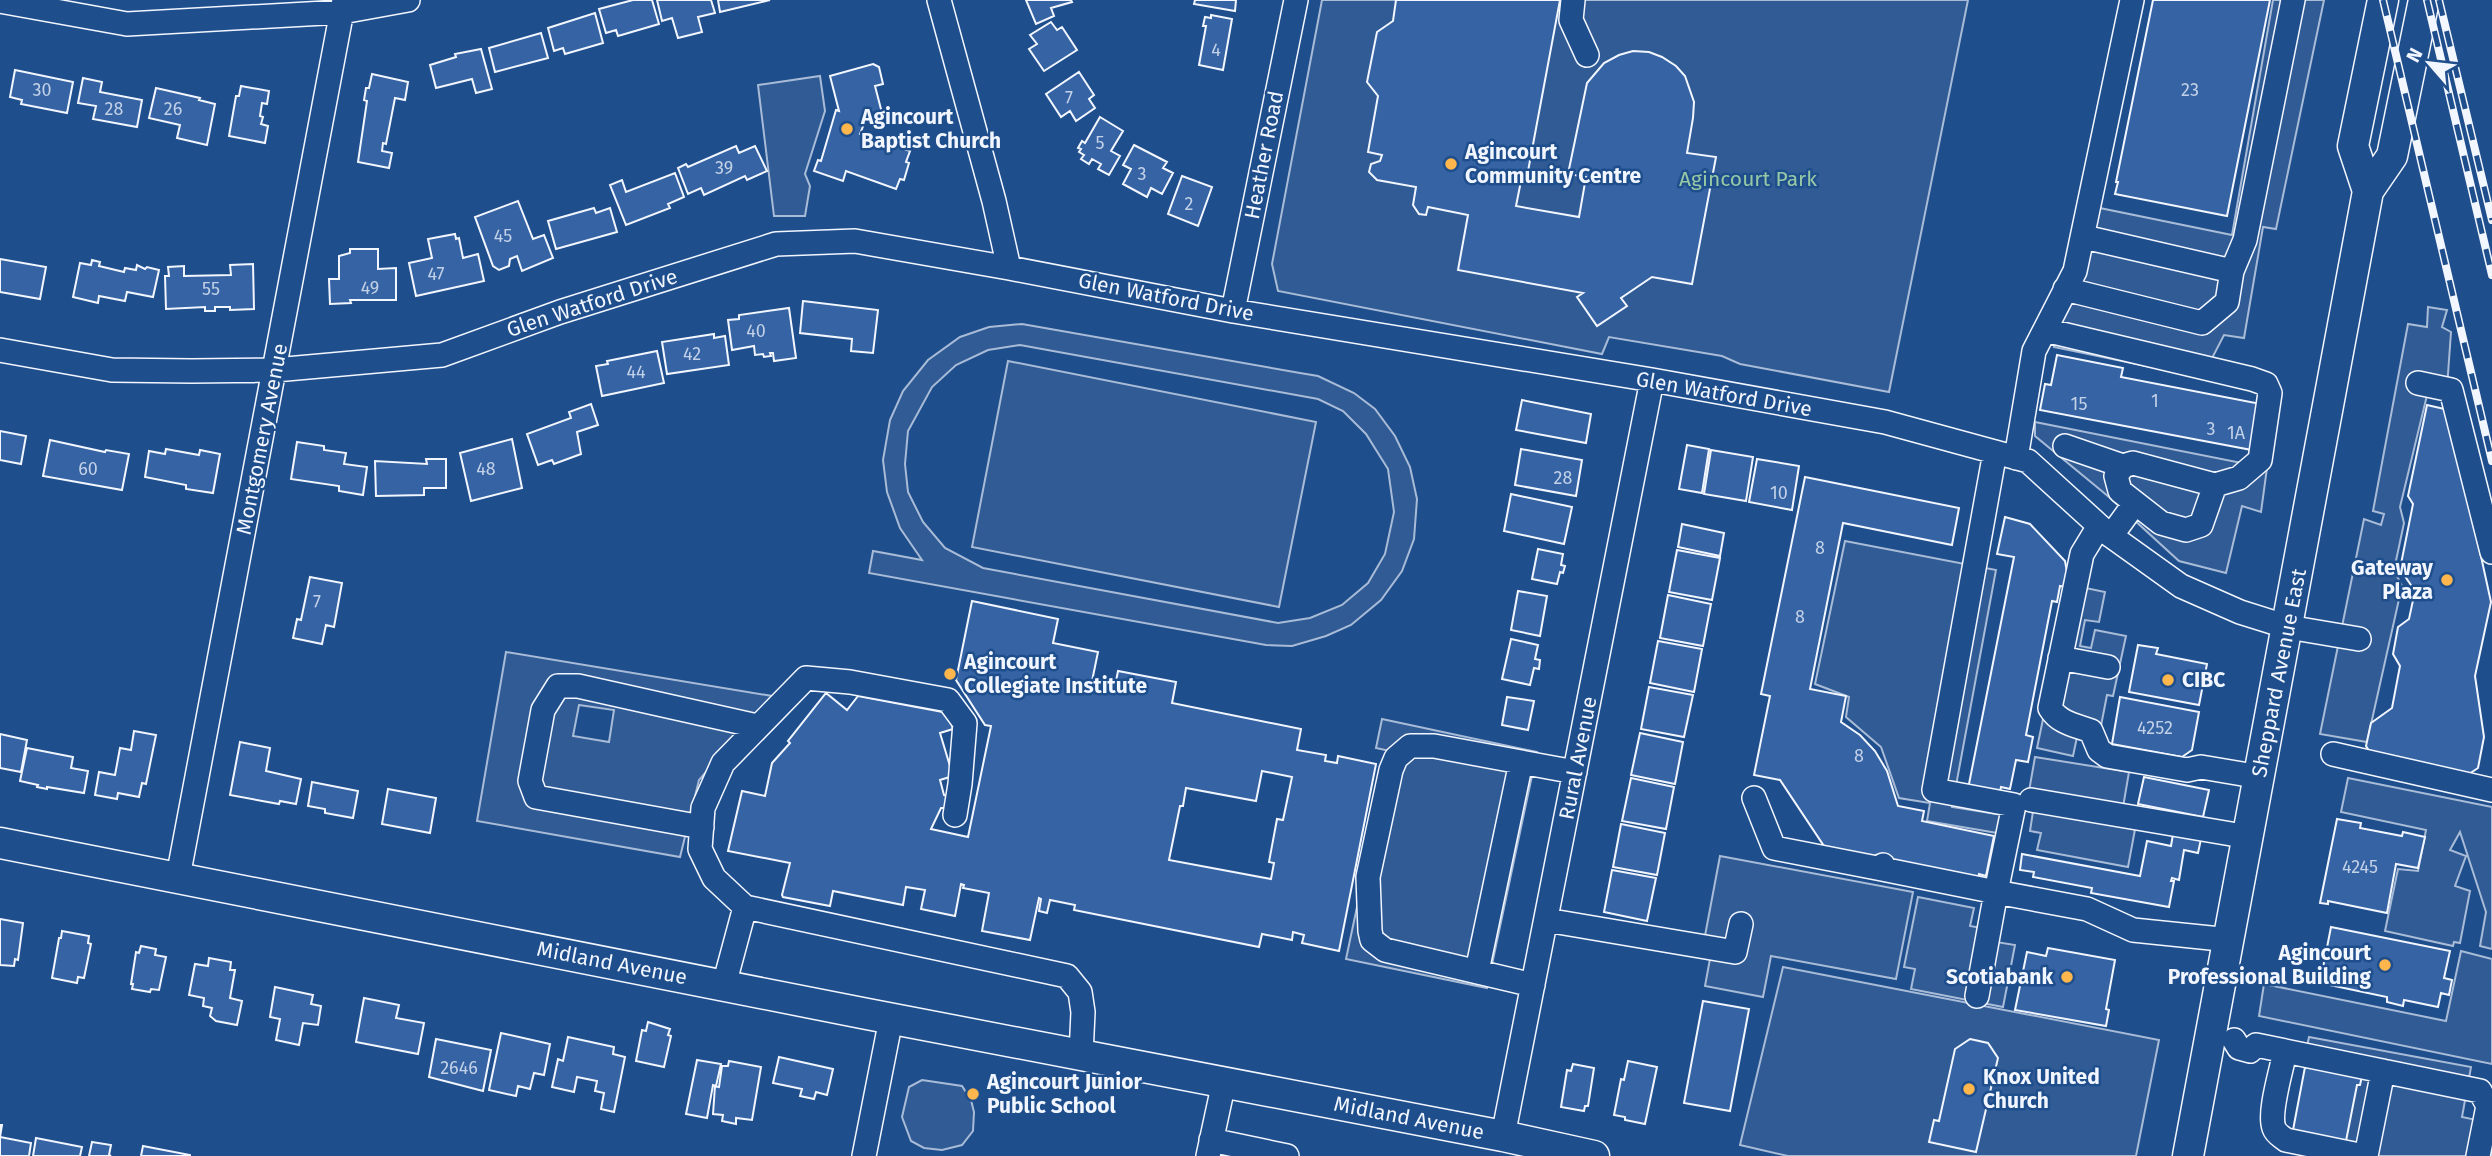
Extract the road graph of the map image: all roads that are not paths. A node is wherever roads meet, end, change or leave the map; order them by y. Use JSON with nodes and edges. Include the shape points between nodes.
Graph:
{"nodes":[{"id":1,"x":408,"y":0,"type":"edge"},
{"id":2,"x":939,"y":0,"type":"edge"},
{"id":3,"x":1296,"y":0,"type":"edge"},
{"id":4,"x":1573,"y":0,"type":"edge"},
{"id":5,"x":2132,"y":0,"type":"edge"},
{"id":6,"x":2293,"y":0,"type":"edge"},
{"id":7,"x":2383,"y":0,"type":"edge"},
{"id":8,"x":2424,"y":0,"type":"edge"},
{"id":9,"x":0,"y":1,"type":"edge"},
{"id":10,"x":343,"y":6,"type":"edge"},
{"id":11,"x":1587,"y":55,"type":"dead end"},
{"id":12,"x":2368,"y":191,"type":"junction"},
{"id":13,"x":2084,"y":237,"type":"junction"},
{"id":14,"x":1009,"y":268,"type":"junction"},
{"id":15,"x":2232,"y":271,"type":"junction"},
{"id":16,"x":2066,"y":289,"type":"junction"},
{"id":17,"x":1233,"y":311,"type":"junction"},
{"id":18,"x":2045,"y":330,"type":"junction"},
{"id":19,"x":0,"y":350,"type":"edge"},
{"id":20,"x":275,"y":370,"type":"junction"},
{"id":21,"x":1652,"y":380,"type":"junction"},
{"id":22,"x":2418,"y":383,"type":"dead end"},
{"id":23,"x":2066,"y":446,"type":"dead end"},
{"id":24,"x":2006,"y":455,"type":"junction"},
{"id":25,"x":2123,"y":466,"type":"junction"},
{"id":26,"x":2215,"y":485,"type":"junction"},
{"id":27,"x":2135,"y":503,"type":"junction"},
{"id":28,"x":2105,"y":531,"type":"junction"},
{"id":29,"x":2492,"y":552,"type":"edge"},
{"id":30,"x":2288,"y":627,"type":"junction"},
{"id":31,"x":2359,"y":639,"type":"dead end"},
{"id":32,"x":2060,"y":658,"type":"junction"},
{"id":33,"x":2108,"y":667,"type":"dead end"},
{"id":34,"x":758,"y":726,"type":"junction"},
{"id":35,"x":2333,"y":754,"type":"dead end"},
{"id":36,"x":1521,"y":762,"type":"junction"},
{"id":37,"x":1575,"y":772,"type":"junction"},
{"id":38,"x":2260,"y":777,"type":"junction"},
{"id":39,"x":2492,"y":790,"type":"edge"},
{"id":40,"x":1754,"y":798,"type":"dead end"},
{"id":41,"x":2031,"y":800,"type":"dead end"},
{"id":42,"x":955,"y":815,"type":"dead end"},
{"id":43,"x":702,"y":827,"type":"junction"},
{"id":44,"x":2249,"y":837,"type":"junction"},
{"id":45,"x":0,"y":843,"type":"edge"},
{"id":46,"x":177,"y":877,"type":"junction"},
{"id":47,"x":1996,"y":892,"type":"junction"},
{"id":48,"x":745,"y":907,"type":"junction"},
{"id":49,"x":1546,"y":920,"type":"junction"},
{"id":50,"x":1741,"y":924,"type":"dead end"},
{"id":51,"x":2230,"y":940,"type":"junction"},
{"id":52,"x":1477,"y":971,"type":"junction"},
{"id":53,"x":724,"y":985,"type":"junction"},
{"id":54,"x":1533,"y":985,"type":"junction"},
{"id":55,"x":1977,"y":996,"type":"dead end"},
{"id":56,"x":891,"y":1019,"type":"junction"},
{"id":57,"x":2234,"y":1040,"type":"junction"},
{"id":58,"x":2285,"y":1051,"type":"junction"},
{"id":59,"x":1081,"y":1055,"type":"junction"},
{"id":60,"x":2383,"y":1071,"type":"junction"},
{"id":61,"x":1224,"y":1082,"type":"junction"},
{"id":62,"x":1503,"y":1136,"type":"junction"},
{"id":63,"x":1210,"y":1148,"type":"edge"},
{"id":64,"x":864,"y":1156,"type":"edge"},
{"id":65,"x":1287,"y":1156,"type":"edge"},
{"id":66,"x":1594,"y":1156,"type":"edge"},
{"id":67,"x":2189,"y":1156,"type":"edge"},
{"id":68,"x":2365,"y":1156,"type":"edge"},
{"id":69,"x":2478,"y":1156,"type":"edge"}],
"edges":[{"from":1,"to":10,"type":"street"},
{"from":2,"to":14,"type":"street"},
{"from":3,"to":17,"type":"street","name":"Heather Road"},
{"from":4,"to":11,"type":"street","via":[[1571,20]]},
{"from":5,"to":13,"type":"street"},
{"from":6,"to":15,"type":"street","via":[[2245,240]]},
{"from":7,"to":12,"type":"main road","name":"Sheppard Avenue East","via":[[2353,146]]},
{"from":8,"to":12,"type":"main road","name":"Sheppard Avenue East","via":[[2392,156]]},
{"from":9,"to":10,"type":"street","via":[[127,24]]},
{"from":10,"to":20,"type":"street","name":"Montgomery Avenue"},
{"from":12,"to":30,"type":"main road","name":"Sheppard Avenue East"},
{"from":13,"to":15,"type":"street"},
{"from":13,"to":16,"type":"street","via":[[2076,271]]},
{"from":14,"to":17,"type":"street","name":"Glen Watford Drive"},
{"from":14,"to":20,"type":"street","name":"Glen Watford Drive","via":[[855,241],[776,244],[560,312],[442,355]]},
{"from":15,"to":16,"type":"street","via":[[2227,302],[2202,323]]},
{"from":16,"to":18,"type":"street"},
{"from":17,"to":21,"type":"street","name":"Glen Watford Drive"},
{"from":18,"to":24,"type":"street","via":[[2034,351]]},
{"from":18,"to":26,"type":"street","via":[[2266,384],[2270,393],[2260,460],[2239,478]]},
{"from":19,"to":20,"type":"street","name":"Glen Watford Drive","via":[[111,370]]},
{"from":20,"to":46,"type":"street","name":"Montgomery Avenue"},
{"from":21,"to":24,"type":"street","name":"Glen Watford Drive","via":[[1885,422]]},
{"from":21,"to":37,"type":"street","name":"Rural Avenue"},
{"from":22,"to":29,"type":"street","via":[[2451,390]]},
{"from":23,"to":25,"type":"street"},
{"from":24,"to":28,"type":"street","name":"Glen Watford Drive","via":[[2028,461]]},
{"from":24,"to":47,"type":"street","via":[[1934,790],[2014,805]]},
{"from":25,"to":26,"type":"street","via":[[2133,463]]},
{"from":25,"to":27,"type":"street","via":[[2116,476],[2120,491]]},
{"from":26,"to":27,"type":"street","via":[[2202,525],[2186,530],[2161,523]]},
{"from":27,"to":28,"type":"street"},
{"from":28,"to":30,"type":"street","name":"Glen Watford Drive","via":[[2181,586]]},
{"from":28,"to":32,"type":"street","via":[[2082,554]]},
{"from":30,"to":31,"type":"street","name":"Glen Watford Drive"},
{"from":30,"to":38,"type":"main road","name":"Sheppard Avenue East"},
{"from":32,"to":33,"type":"street"},
{"from":32,"to":38,"type":"street","via":[[2050,708],[2060,720],[2091,731],[2107,757]]},
{"from":34,"to":42,"type":"street","via":[[806,678],[948,700],[965,723]]},
{"from":34,"to":43,"type":"street","via":[[723,762],[702,808]]},
{"from":34,"to":43,"type":"street","via":[[578,686],[558,686],[542,710],[530,781],[536,797]]},
{"from":35,"to":39,"type":"street"},
{"from":36,"to":37,"type":"street"},
{"from":36,"to":52,"type":"street"},
{"from":36,"to":52,"type":"street","via":[[1417,745],[1402,751],[1391,770],[1368,877],[1372,940],[1385,950]]},
{"from":37,"to":49,"type":"street","name":"Rural Avenue"},
{"from":38,"to":44,"type":"main road","name":"Sheppard Avenue East"},
{"from":40,"to":47,"type":"street","via":[[1774,848]]},
{"from":41,"to":44,"type":"street"},
{"from":43,"to":48,"type":"street","via":[[700,849],[714,878]]},
{"from":44,"to":51,"type":"main road","name":"Sheppard Avenue East"},
{"from":45,"to":46,"type":"main road","name":"Midland Avenue"},
{"from":46,"to":53,"type":"main road","name":"Midland Avenue"},
{"from":47,"to":51,"type":"street","via":[[2087,909],[2133,930]]},
{"from":47,"to":55,"type":"street"},
{"from":48,"to":53,"type":"street"},
{"from":48,"to":59,"type":"street","via":[[1067,976],[1080,992]]},
{"from":49,"to":50,"type":"street","via":[[1735,952]]},
{"from":49,"to":54,"type":"street","name":"Rural Avenue"},
{"from":51,"to":57,"type":"main road","name":"Sheppard Avenue East"},
{"from":52,"to":54,"type":"street"},
{"from":53,"to":56,"type":"main road","name":"Midland Avenue"},
{"from":54,"to":62,"type":"street","name":"Rural Avenue"},
{"from":56,"to":59,"type":"main road","name":"Midland Avenue"},
{"from":56,"to":64,"type":"street"},
{"from":57,"to":58,"type":"street"},
{"from":57,"to":67,"type":"main road","name":"Sheppard Avenue East"},
{"from":58,"to":60,"type":"street"},
{"from":58,"to":68,"type":"street","via":[[2273,1114],[2277,1134],[2286,1140]]},
{"from":59,"to":61,"type":"main road","name":"Midland Avenue"},
{"from":60,"to":68,"type":"street"},
{"from":60,"to":69,"type":"street","via":[[2480,1091],[2488,1106]]},
{"from":61,"to":62,"type":"main road","name":"Midland Avenue"},
{"from":61,"to":63,"type":"street"},
{"from":62,"to":66,"type":"main road","name":"Midland Avenue"},
{"from":63,"to":65,"type":"street"}]}
